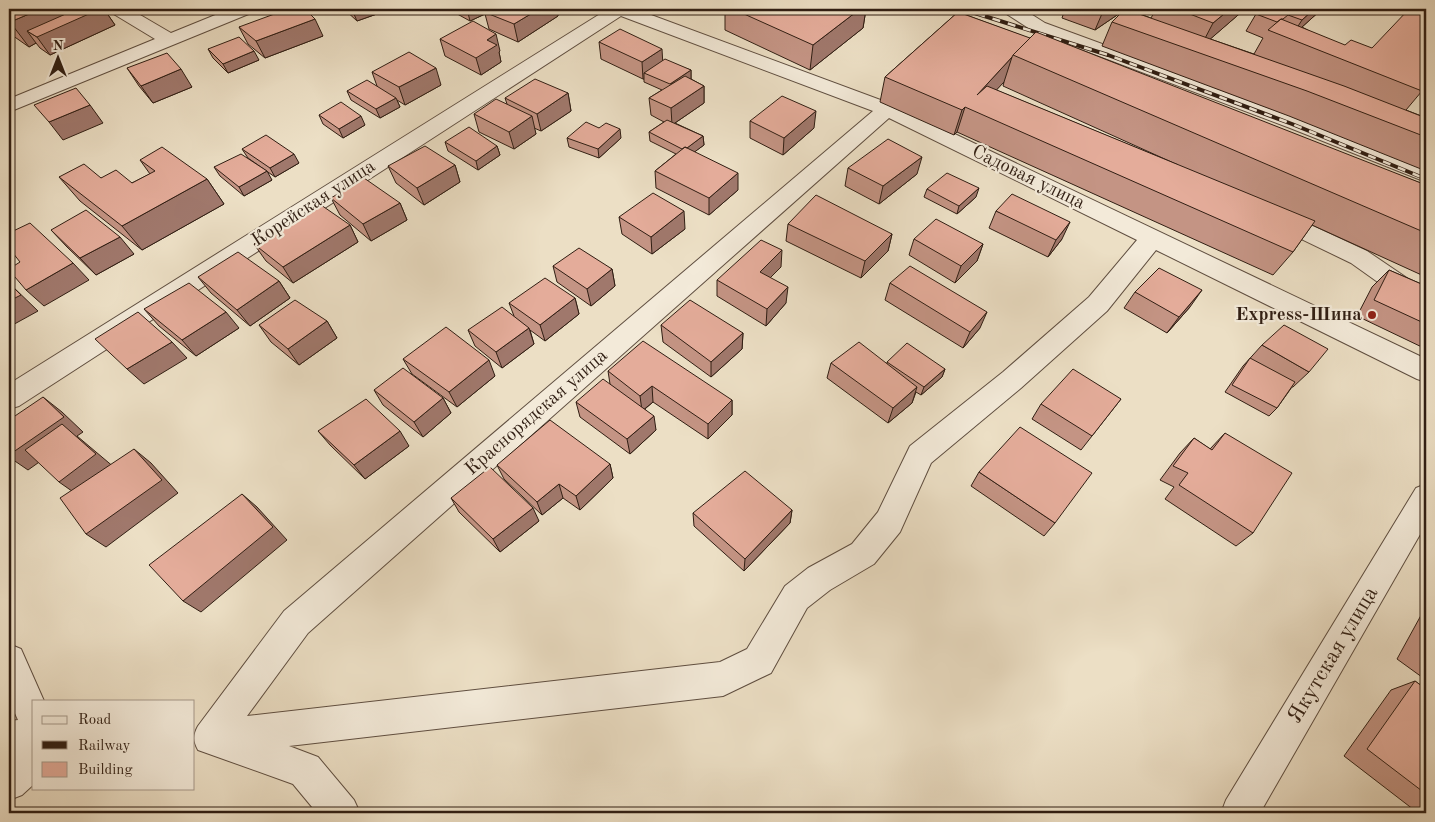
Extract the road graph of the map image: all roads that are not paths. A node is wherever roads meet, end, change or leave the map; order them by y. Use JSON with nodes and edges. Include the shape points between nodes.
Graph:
{"nodes":[{"id":1,"x":118,"y":9,"type":"edge"},
{"id":2,"x":245,"y":9,"type":"edge"},
{"id":3,"x":619,"y":9,"type":"edge"},
{"id":4,"x":1013,"y":9,"type":"edge"},
{"id":5,"x":170,"y":40,"type":"junction"},
{"id":6,"x":9,"y":106,"type":"edge"},
{"id":7,"x":887,"y":109,"type":"junction"},
{"id":8,"x":1426,"y":175,"type":"edge"},
{"id":9,"x":1253,"y":206,"type":"edge"},
{"id":10,"x":1152,"y":238,"type":"junction"},
{"id":11,"x":1426,"y":303,"type":"edge"},
{"id":12,"x":1426,"y":371,"type":"edge"},
{"id":13,"x":9,"y":398,"type":"edge"},
{"id":14,"x":1426,"y":497,"type":"edge"},
{"id":15,"x":9,"y":661,"type":"edge"},
{"id":16,"x":32,"y":713,"type":"edge"},
{"id":17,"x":32,"y":735,"type":"edge"},
{"id":18,"x":9,"y":738,"type":"edge"},
{"id":19,"x":202,"y":738,"type":"edge"},
{"id":20,"x":32,"y":761,"type":"edge"},
{"id":21,"x":9,"y":782,"type":"edge"},
{"id":22,"x":341,"y":813,"type":"edge"},
{"id":23,"x":1239,"y":813,"type":"edge"}],
"edges":[{"from":1,"to":5,"type":"street"},
{"from":2,"to":5,"type":"street"},
{"from":3,"to":7,"type":"street","name":"Садовая улица"},
{"from":3,"to":13,"type":"street","name":"Корейская улица"},
{"from":4,"to":8,"type":"street","via":[[1039,27]]},
{"from":5,"to":6,"type":"street"},
{"from":7,"to":10,"type":"street","name":"Садовая улица"},
{"from":7,"to":19,"type":"street","name":"Краснорядская улица","via":[[296,622]]},
{"from":9,"to":11,"type":"street","via":[[1359,256]]},
{"from":10,"to":12,"type":"street","name":"Садовая улица"},
{"from":10,"to":19,"type":"street","via":[[1098,304],[920,455],[884,529],[863,554],[819,579],[796,597],[758,661],[723,679]]},
{"from":14,"to":23,"type":"street","name":"Якутская улица"},
{"from":15,"to":16,"type":"street"},
{"from":17,"to":18,"type":"street"},
{"from":19,"to":22,"type":"street","via":[[304,770]]},
{"from":20,"to":21,"type":"street"}]}
